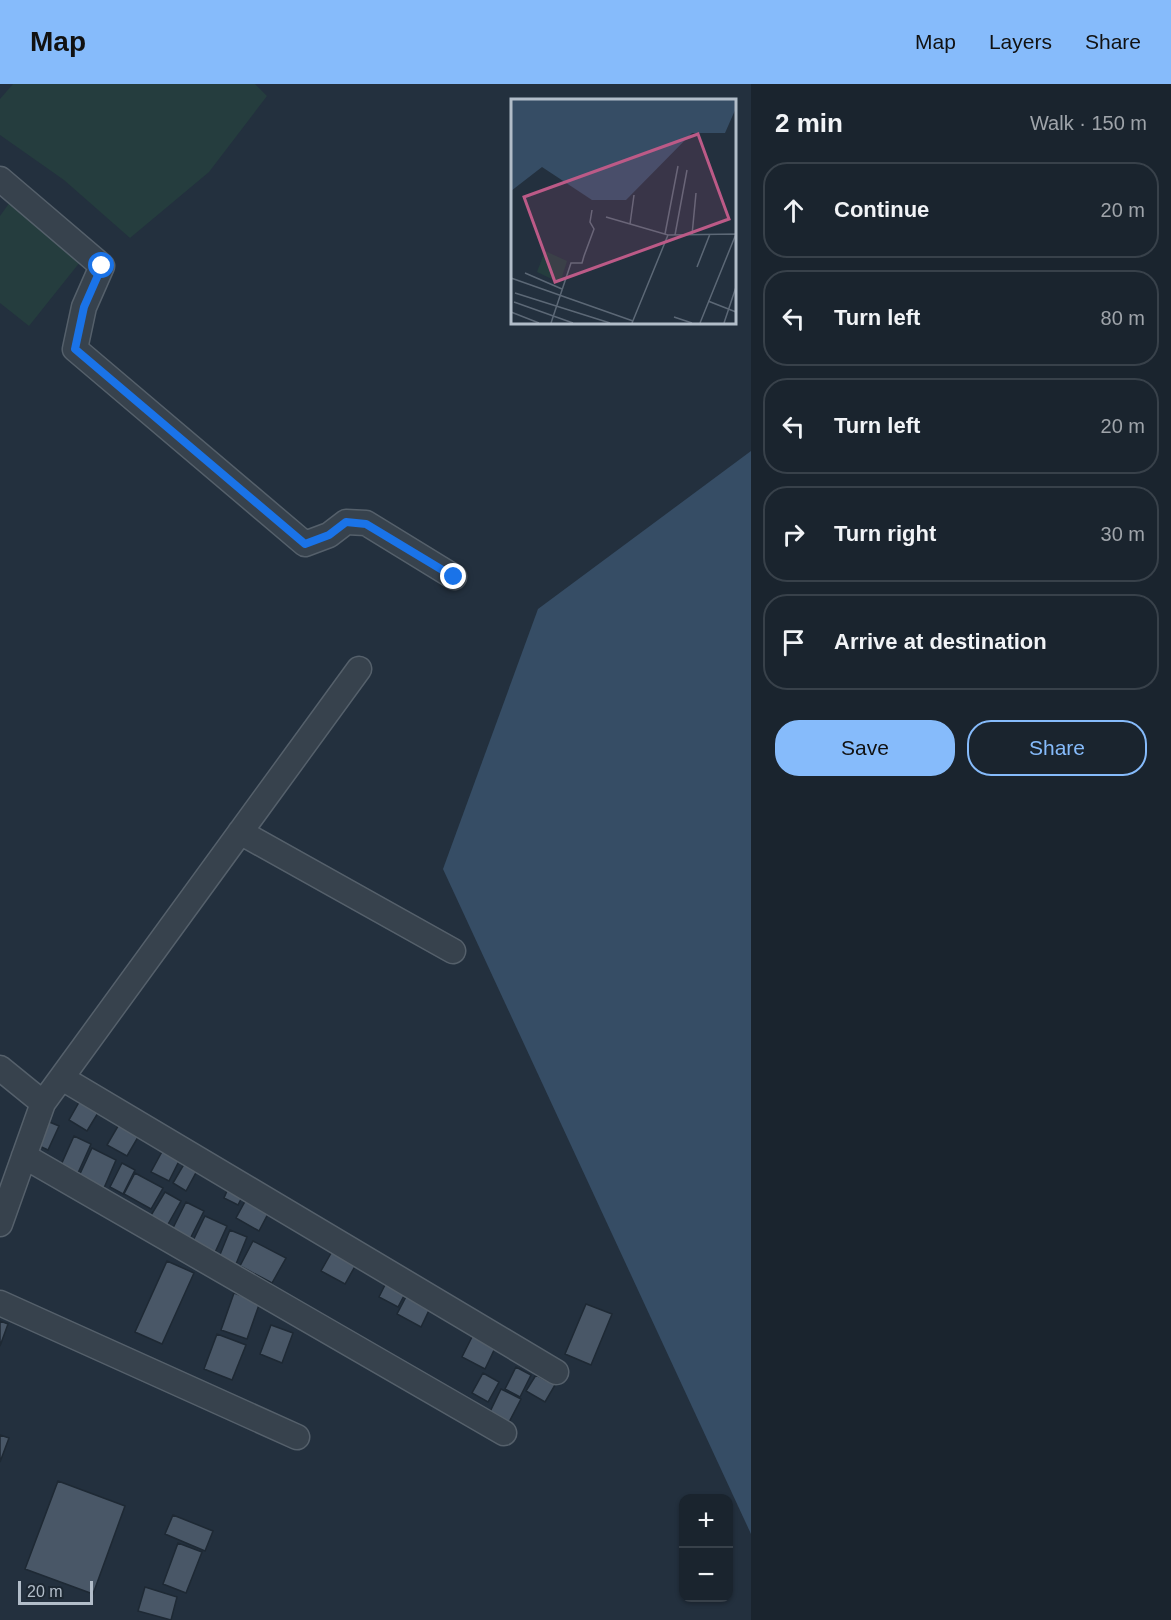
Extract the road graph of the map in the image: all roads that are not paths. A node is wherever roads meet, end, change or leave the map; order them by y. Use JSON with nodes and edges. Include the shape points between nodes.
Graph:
{"nodes":[{"id":1,"x":0,"y":179,"type":"edge"},
{"id":2,"x":454,"y":577,"type":"dead end"},
{"id":3,"x":359,"y":669,"type":"dead end"},
{"id":4,"x":240,"y":832,"type":"junction"},
{"id":5,"x":453,"y":951,"type":"dead end"},
{"id":6,"x":0,"y":1068,"type":"edge"},
{"id":7,"x":62,"y":1077,"type":"junction"},
{"id":8,"x":43,"y":1103,"type":"junction"},
{"id":9,"x":24,"y":1156,"type":"junction"},
{"id":10,"x":0,"y":1224,"type":"edge"},
{"id":11,"x":0,"y":1302,"type":"edge"},
{"id":12,"x":556,"y":1372,"type":"dead end"},
{"id":13,"x":504,"y":1433,"type":"dead end"},
{"id":14,"x":297,"y":1437,"type":"dead end"}],
"edges":[{"from":1,"to":2,"type":"street","via":[[102,266],[84,307],[75,349],[305,544],[329,535],[346,522],[366,524]]},
{"from":3,"to":4,"type":"street"},
{"from":4,"to":5,"type":"street"},
{"from":4,"to":7,"type":"street"},
{"from":6,"to":8,"type":"street"},
{"from":7,"to":8,"type":"street"},
{"from":7,"to":12,"type":"street"},
{"from":8,"to":9,"type":"street"},
{"from":9,"to":10,"type":"street"},
{"from":9,"to":13,"type":"street"},
{"from":11,"to":14,"type":"street"}]}
